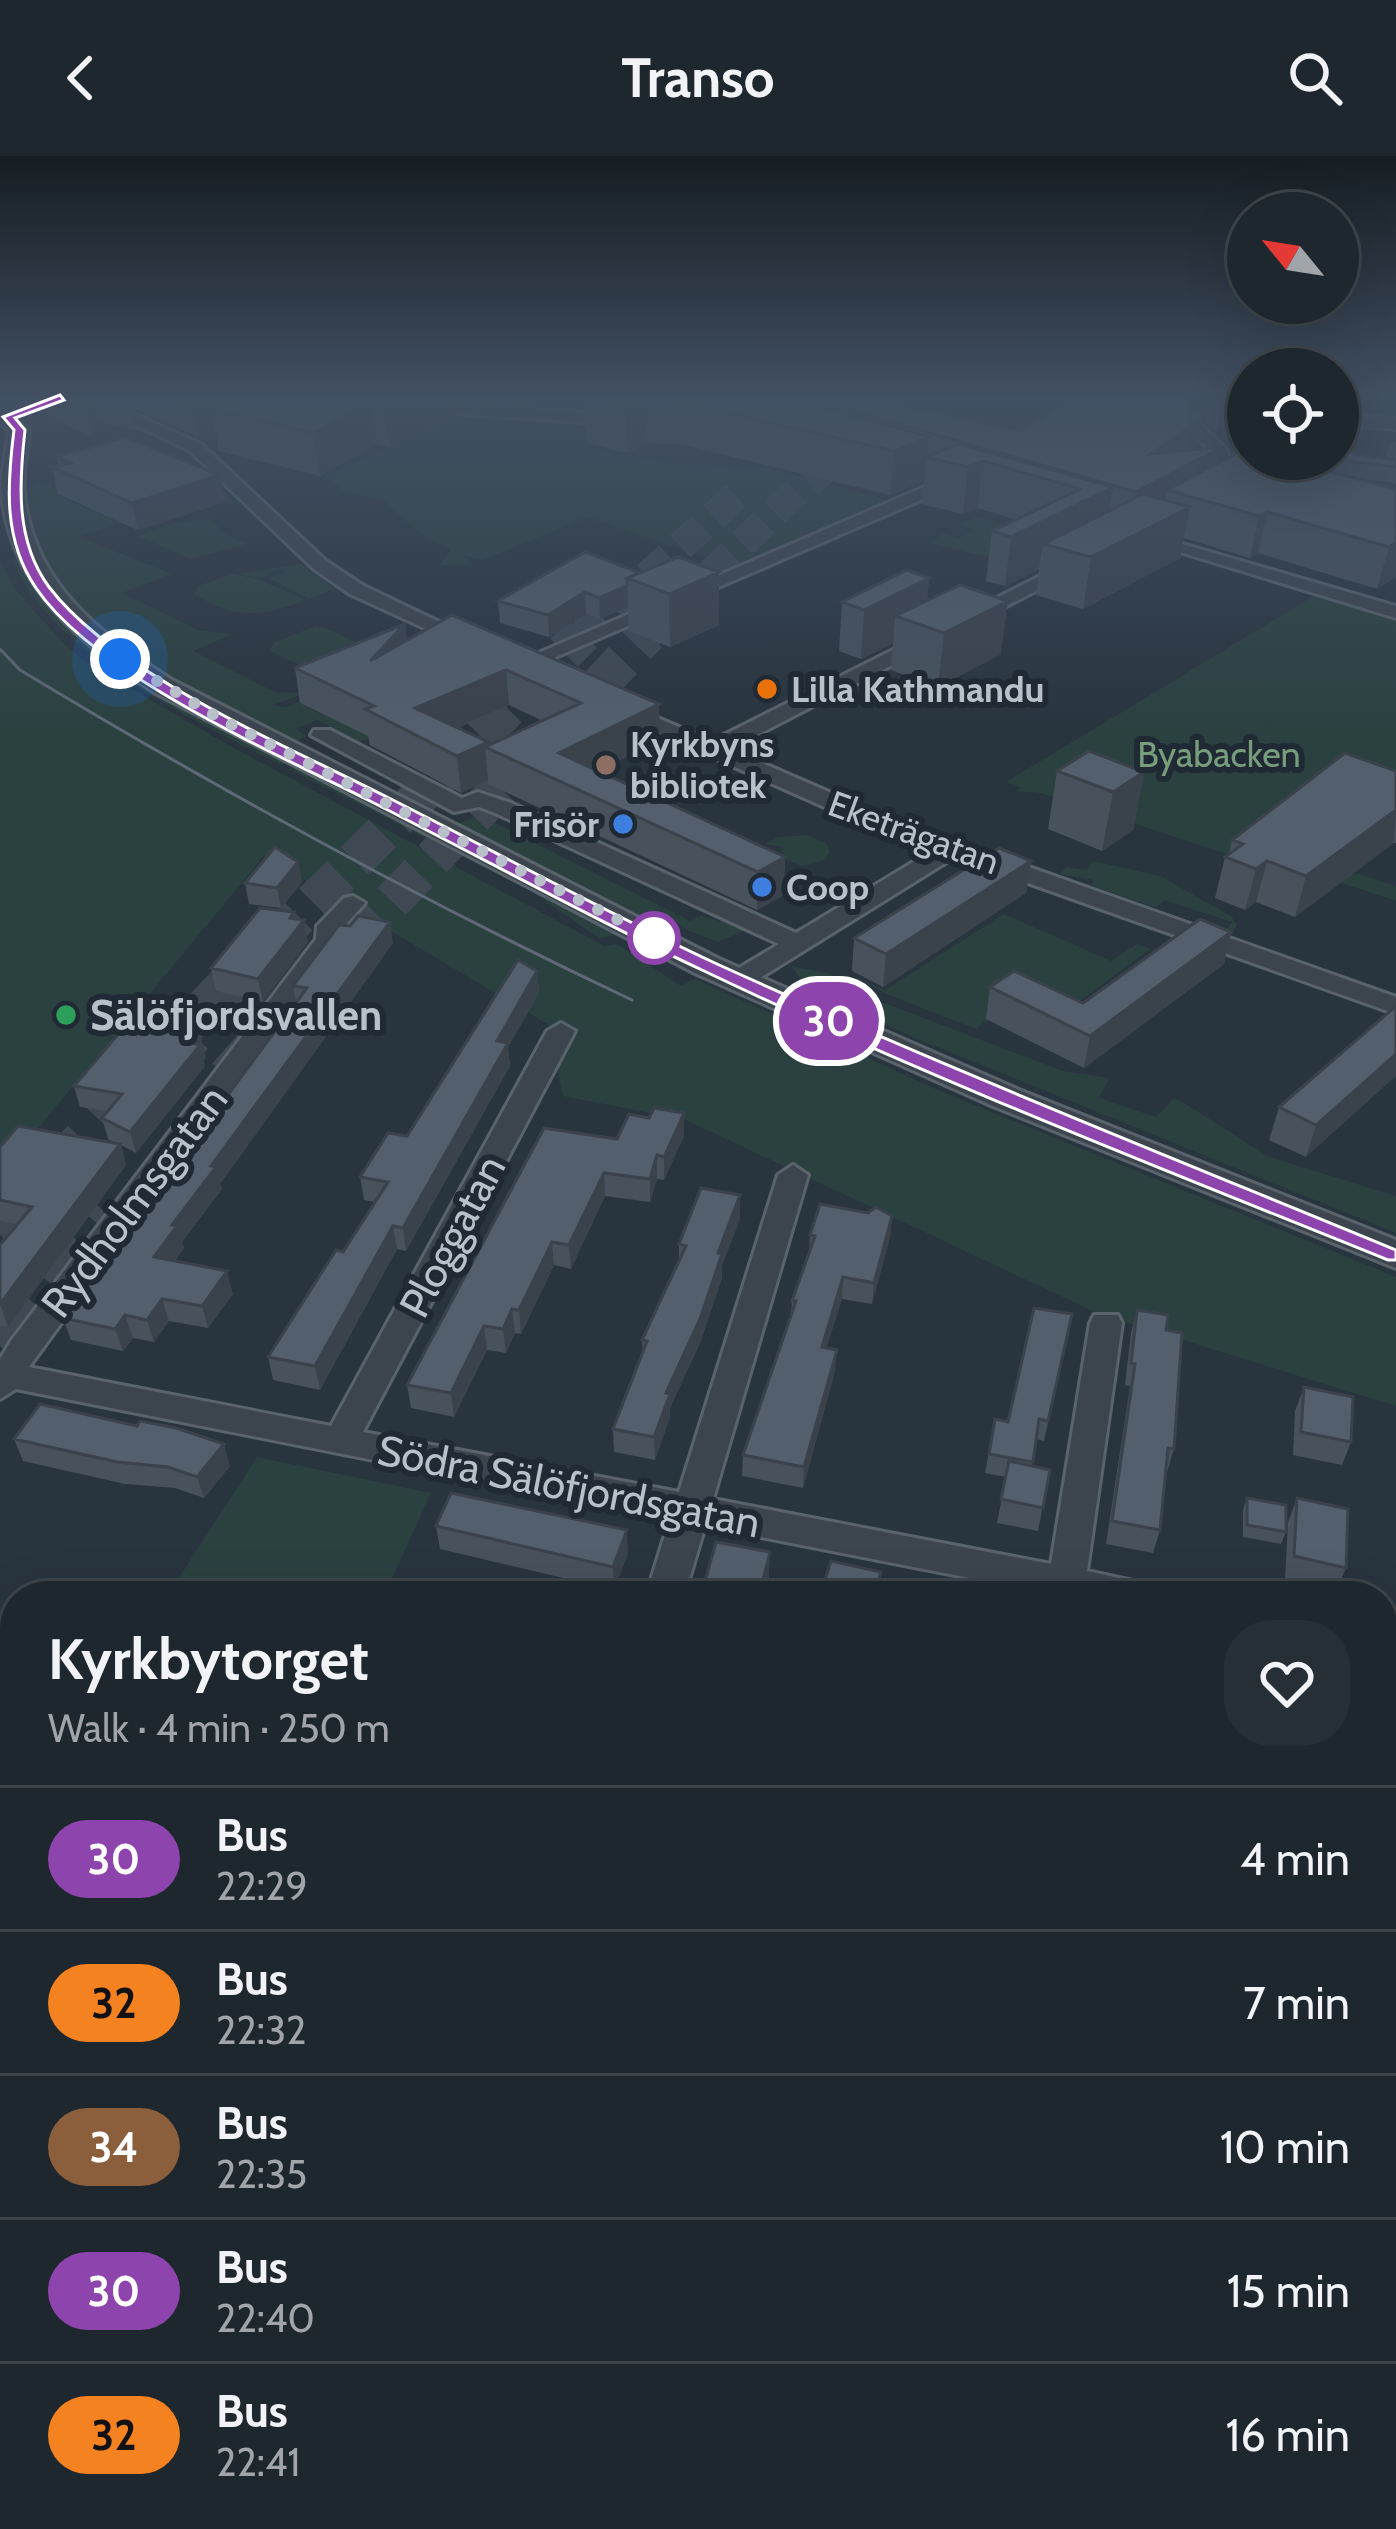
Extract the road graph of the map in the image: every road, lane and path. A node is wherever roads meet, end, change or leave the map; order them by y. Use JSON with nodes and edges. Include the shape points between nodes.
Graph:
{"nodes":[{"id":1,"x":16,"y":509,"type":"edge"},
{"id":2,"x":266,"y":509,"type":"edge"},
{"id":3,"x":885,"y":509,"type":"edge"},
{"id":4,"x":1158,"y":523,"type":"edge"},
{"id":5,"x":1098,"y":553,"type":"edge"},
{"id":6,"x":1396,"y":612,"type":"edge"},
{"id":7,"x":523,"y":664,"type":"junction"},
{"id":8,"x":551,"y":677,"type":"edge"},
{"id":9,"x":594,"y":697,"type":"edge"},
{"id":10,"x":322,"y":735,"type":"dead end"},
{"id":11,"x":711,"y":750,"type":"junction"},
{"id":12,"x":946,"y":852,"type":"junction"},
{"id":13,"x":353,"y":903,"type":"tunnel mouth"},
{"id":14,"x":797,"y":944,"type":"junction"},
{"id":15,"x":738,"y":980,"type":"junction"},
{"id":16,"x":1396,"y":1006,"type":"edge"},
{"id":17,"x":561,"y":1031,"type":"dead end"},
{"id":18,"x":793,"y":1175,"type":"dead end"},
{"id":19,"x":1396,"y":1255,"type":"edge"},
{"id":20,"x":1106,"y":1323,"type":"dead end"},
{"id":21,"x":2,"y":1379,"type":"edge"},
{"id":22,"x":341,"y":1440,"type":"junction"},
{"id":23,"x":693,"y":1512,"type":"junction"},
{"id":24,"x":670,"y":1581,"type":"edge"},
{"id":25,"x":1056,"y":1581,"type":"edge"},
{"id":26,"x":1067,"y":1581,"type":"edge"}],
"edges":[{"from":1,"to":15,"type":"street","via":[[41,586],[103,647],[226,722]]},
{"from":2,"to":7,"type":"street","via":[[357,590]]},
{"from":3,"to":7,"type":"street"},
{"from":4,"to":6,"type":"street","via":[[1125,535]]},
{"from":5,"to":11,"type":"street"},
{"from":7,"to":8,"type":"street"},
{"from":9,"to":11,"type":"street","name":"Eketrägatan"},
{"from":10,"to":14,"type":"street","via":[[462,807],[478,800],[503,808]]},
{"from":11,"to":12,"type":"street","name":"Eketrägatan"},
{"from":12,"to":14,"type":"street"},
{"from":12,"to":16,"type":"street","name":"Eketrägatan"},
{"from":13,"to":21,"type":"street","name":"Rydholmsgatan"},
{"from":14,"to":15,"type":"street"},
{"from":15,"to":19,"type":"street"},
{"from":17,"to":22,"type":"street","name":"Ploggatan"},
{"from":18,"to":23,"type":"street"},
{"from":20,"to":26,"type":"street"},
{"from":21,"to":22,"type":"street","name":"Södra Sälöfjordsgatan"},
{"from":22,"to":23,"type":"street","name":"Södra Sälöfjordsgatan"},
{"from":23,"to":24,"type":"street"},
{"from":23,"to":25,"type":"street","name":"Södra Sälöfjordsgatan"}]}
